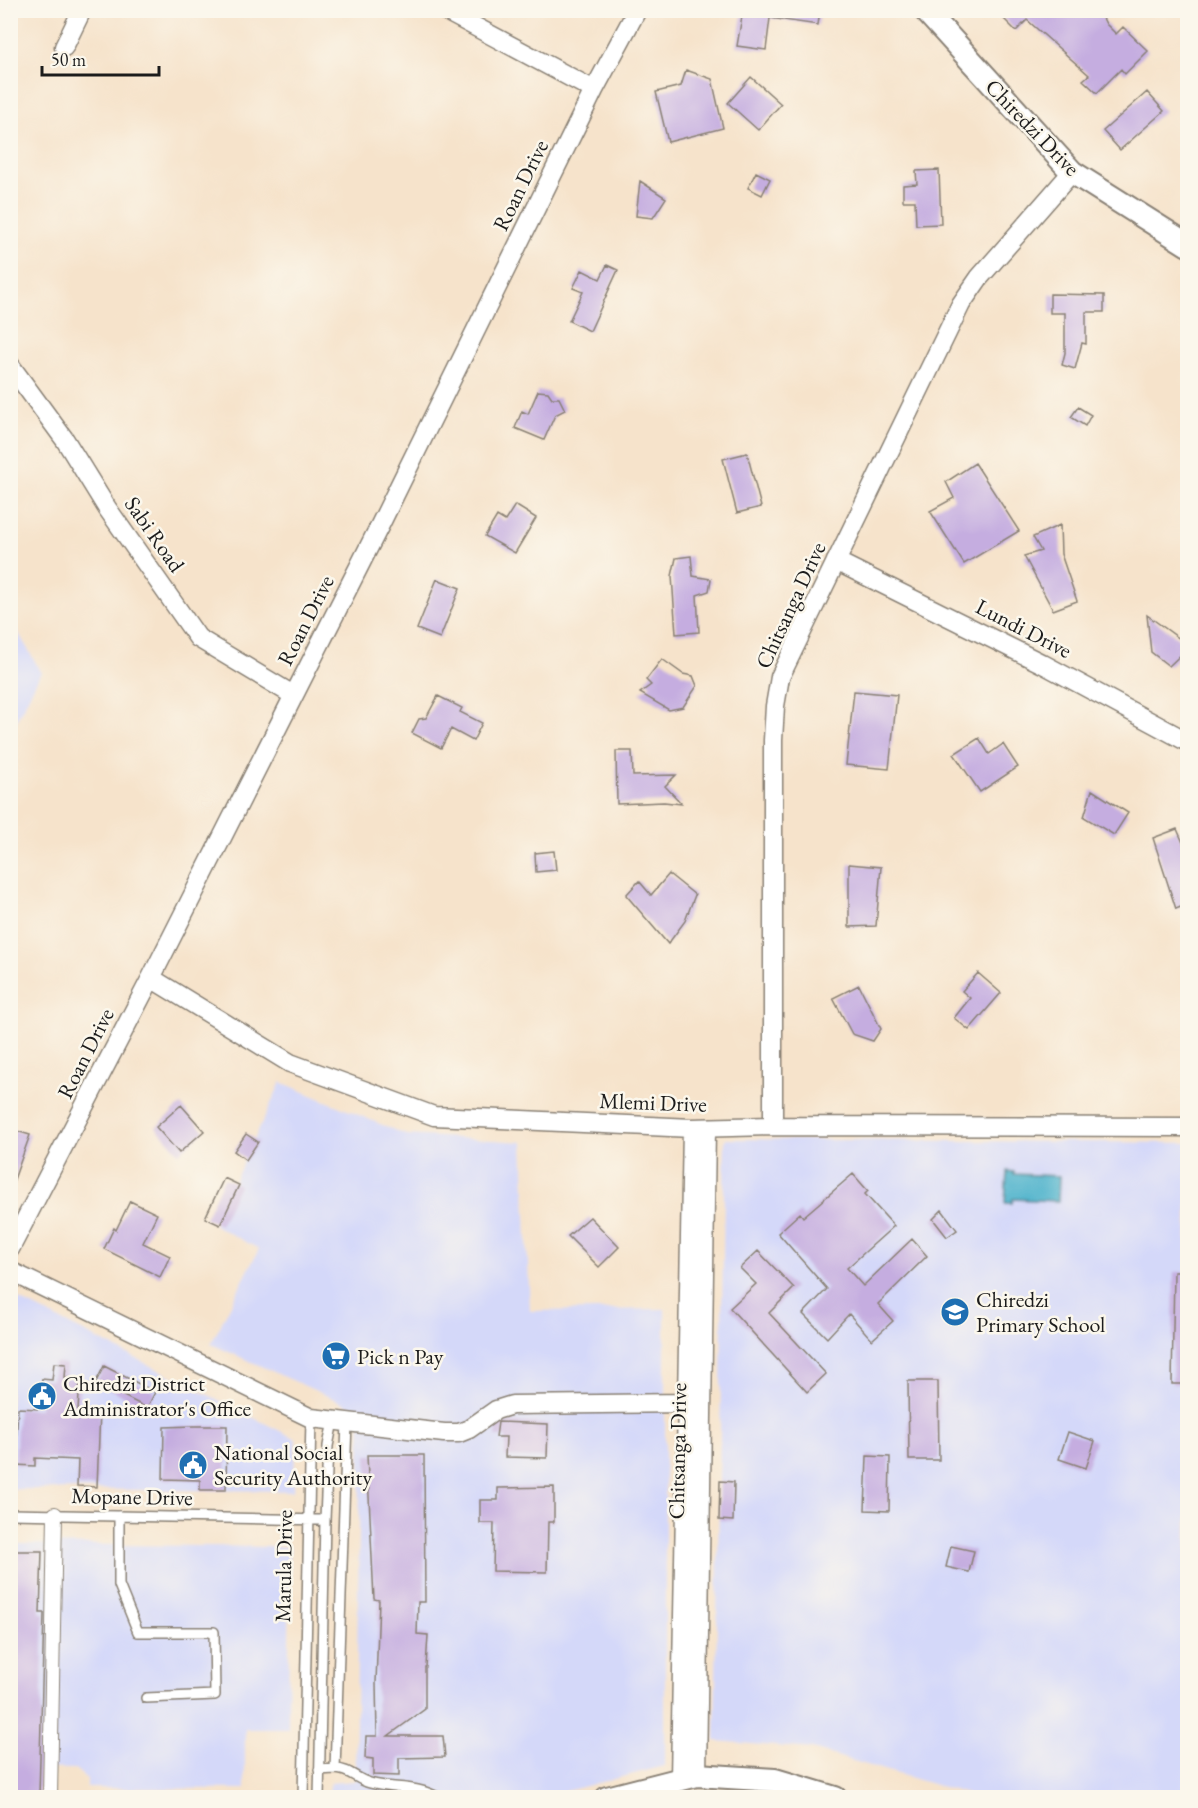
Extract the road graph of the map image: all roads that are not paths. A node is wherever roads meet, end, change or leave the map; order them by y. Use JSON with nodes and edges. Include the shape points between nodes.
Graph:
{"nodes":[{"id":1,"x":82,"y":10,"type":"edge"},
{"id":2,"x":444,"y":10,"type":"edge"},
{"id":3,"x":637,"y":10,"type":"edge"},
{"id":4,"x":924,"y":10,"type":"edge"},
{"id":5,"x":64,"y":47,"type":"dead end"},
{"id":6,"x":594,"y":90,"type":"junction"},
{"id":7,"x":1072,"y":172,"type":"junction"},
{"id":8,"x":1188,"y":245,"type":"edge"},
{"id":9,"x":10,"y":365,"type":"edge"},
{"id":10,"x":836,"y":561,"type":"junction"},
{"id":11,"x":293,"y":695,"type":"junction"},
{"id":12,"x":1188,"y":742,"type":"edge"},
{"id":13,"x":151,"y":978,"type":"junction"},
{"id":14,"x":773,"y":1126,"type":"junction"},
{"id":15,"x":1188,"y":1127,"type":"edge"},
{"id":16,"x":699,"y":1128,"type":"junction"},
{"id":17,"x":10,"y":1249,"type":"edge"},
{"id":18,"x":10,"y":1271,"type":"edge"},
{"id":19,"x":687,"y":1403,"type":"junction"},
{"id":20,"x":311,"y":1418,"type":"junction"},
{"id":21,"x":340,"y":1422,"type":"junction"},
{"id":22,"x":10,"y":1514,"type":"edge"},
{"id":23,"x":55,"y":1514,"type":"junction"},
{"id":24,"x":119,"y":1516,"type":"junction"},
{"id":25,"x":308,"y":1520,"type":"junction"},
{"id":26,"x":325,"y":1520,"type":"junction"},
{"id":27,"x":146,"y":1698,"type":"dead end"},
{"id":28,"x":304,"y":1708,"type":"junction"},
{"id":29,"x":321,"y":1708,"type":"junction"},
{"id":30,"x":336,"y":1709,"type":"junction"},
{"id":31,"x":335,"y":1769,"type":"junction"},
{"id":32,"x":319,"y":1770,"type":"junction"},
{"id":33,"x":688,"y":1777,"type":"junction"},
{"id":34,"x":50,"y":1797,"type":"edge"},
{"id":35,"x":303,"y":1797,"type":"edge"},
{"id":36,"x":319,"y":1797,"type":"edge"},
{"id":37,"x":439,"y":1797,"type":"edge"},
{"id":38,"x":607,"y":1797,"type":"edge"},
{"id":39,"x":835,"y":1797,"type":"edge"}],
"edges":[{"from":1,"to":5,"type":"street"},
{"from":2,"to":6,"type":"street"},
{"from":3,"to":6,"type":"street","name":"Roan Drive"},
{"from":4,"to":7,"type":"street","name":"Chiredzi Drive"},
{"from":6,"to":11,"type":"street","name":"Roan Drive"},
{"from":7,"to":8,"type":"street","name":"Chiredzi Drive"},
{"from":7,"to":10,"type":"street","name":"Chitsanga Drive","via":[[961,304]]},
{"from":9,"to":11,"type":"street","name":"Sabi Road","via":[[198,638]]},
{"from":10,"to":12,"type":"street","name":"Lundi Drive","via":[[1043,664]]},
{"from":10,"to":14,"type":"street","name":"Chitsanga Drive","via":[[780,677],[775,706]]},
{"from":11,"to":13,"type":"street","name":"Roan Drive"},
{"from":13,"to":16,"type":"street","name":"Mlemi Drive","via":[[290,1063],[434,1116]]},
{"from":13,"to":17,"type":"street","name":"Roan Drive"},
{"from":14,"to":15,"type":"street","name":"Mlemi Drive"},
{"from":14,"to":16,"type":"street","name":"Mlemi Drive"},
{"from":16,"to":19,"type":"street"},
{"from":16,"to":33,"type":"street","name":"Chitsanga Drive"},
{"from":18,"to":20,"type":"street"},
{"from":19,"to":21,"type":"street","via":[[512,1405],[496,1410],[459,1433]]},
{"from":19,"to":33,"type":"street"},
{"from":20,"to":21,"type":"street"},
{"from":20,"to":25,"type":"lane","name":"Marula Drive"},
{"from":21,"to":26,"type":"lane","name":"Marula Drive","via":[[328,1446]]},
{"from":21,"to":30,"type":"lane"},
{"from":22,"to":23,"type":"lane","name":"Mopane Drive"},
{"from":23,"to":24,"type":"lane","name":"Mopane Drive"},
{"from":23,"to":34,"type":"street"},
{"from":24,"to":25,"type":"lane","name":"Mopane Drive"},
{"from":24,"to":27,"type":"lane","via":[[119,1585],[138,1632],[214,1632],[215,1695]]},
{"from":25,"to":26,"type":"lane","name":"Mopane Drive"},
{"from":25,"to":28,"type":"lane","name":"Marula Drive"},
{"from":26,"to":29,"type":"lane","name":"Marula Drive"},
{"from":28,"to":29,"type":"lane"},
{"from":28,"to":35,"type":"lane","name":"Marula Drive"},
{"from":29,"to":30,"type":"lane"},
{"from":29,"to":32,"type":"lane","name":"Marula Drive"},
{"from":30,"to":31,"type":"lane"},
{"from":31,"to":32,"type":"lane"},
{"from":31,"to":37,"type":"lane","via":[[346,1769],[369,1783],[425,1790]]},
{"from":32,"to":36,"type":"lane","name":"Marula Drive"},
{"from":33,"to":38,"type":"street"},
{"from":33,"to":39,"type":"street","via":[[776,1780]]}]}
